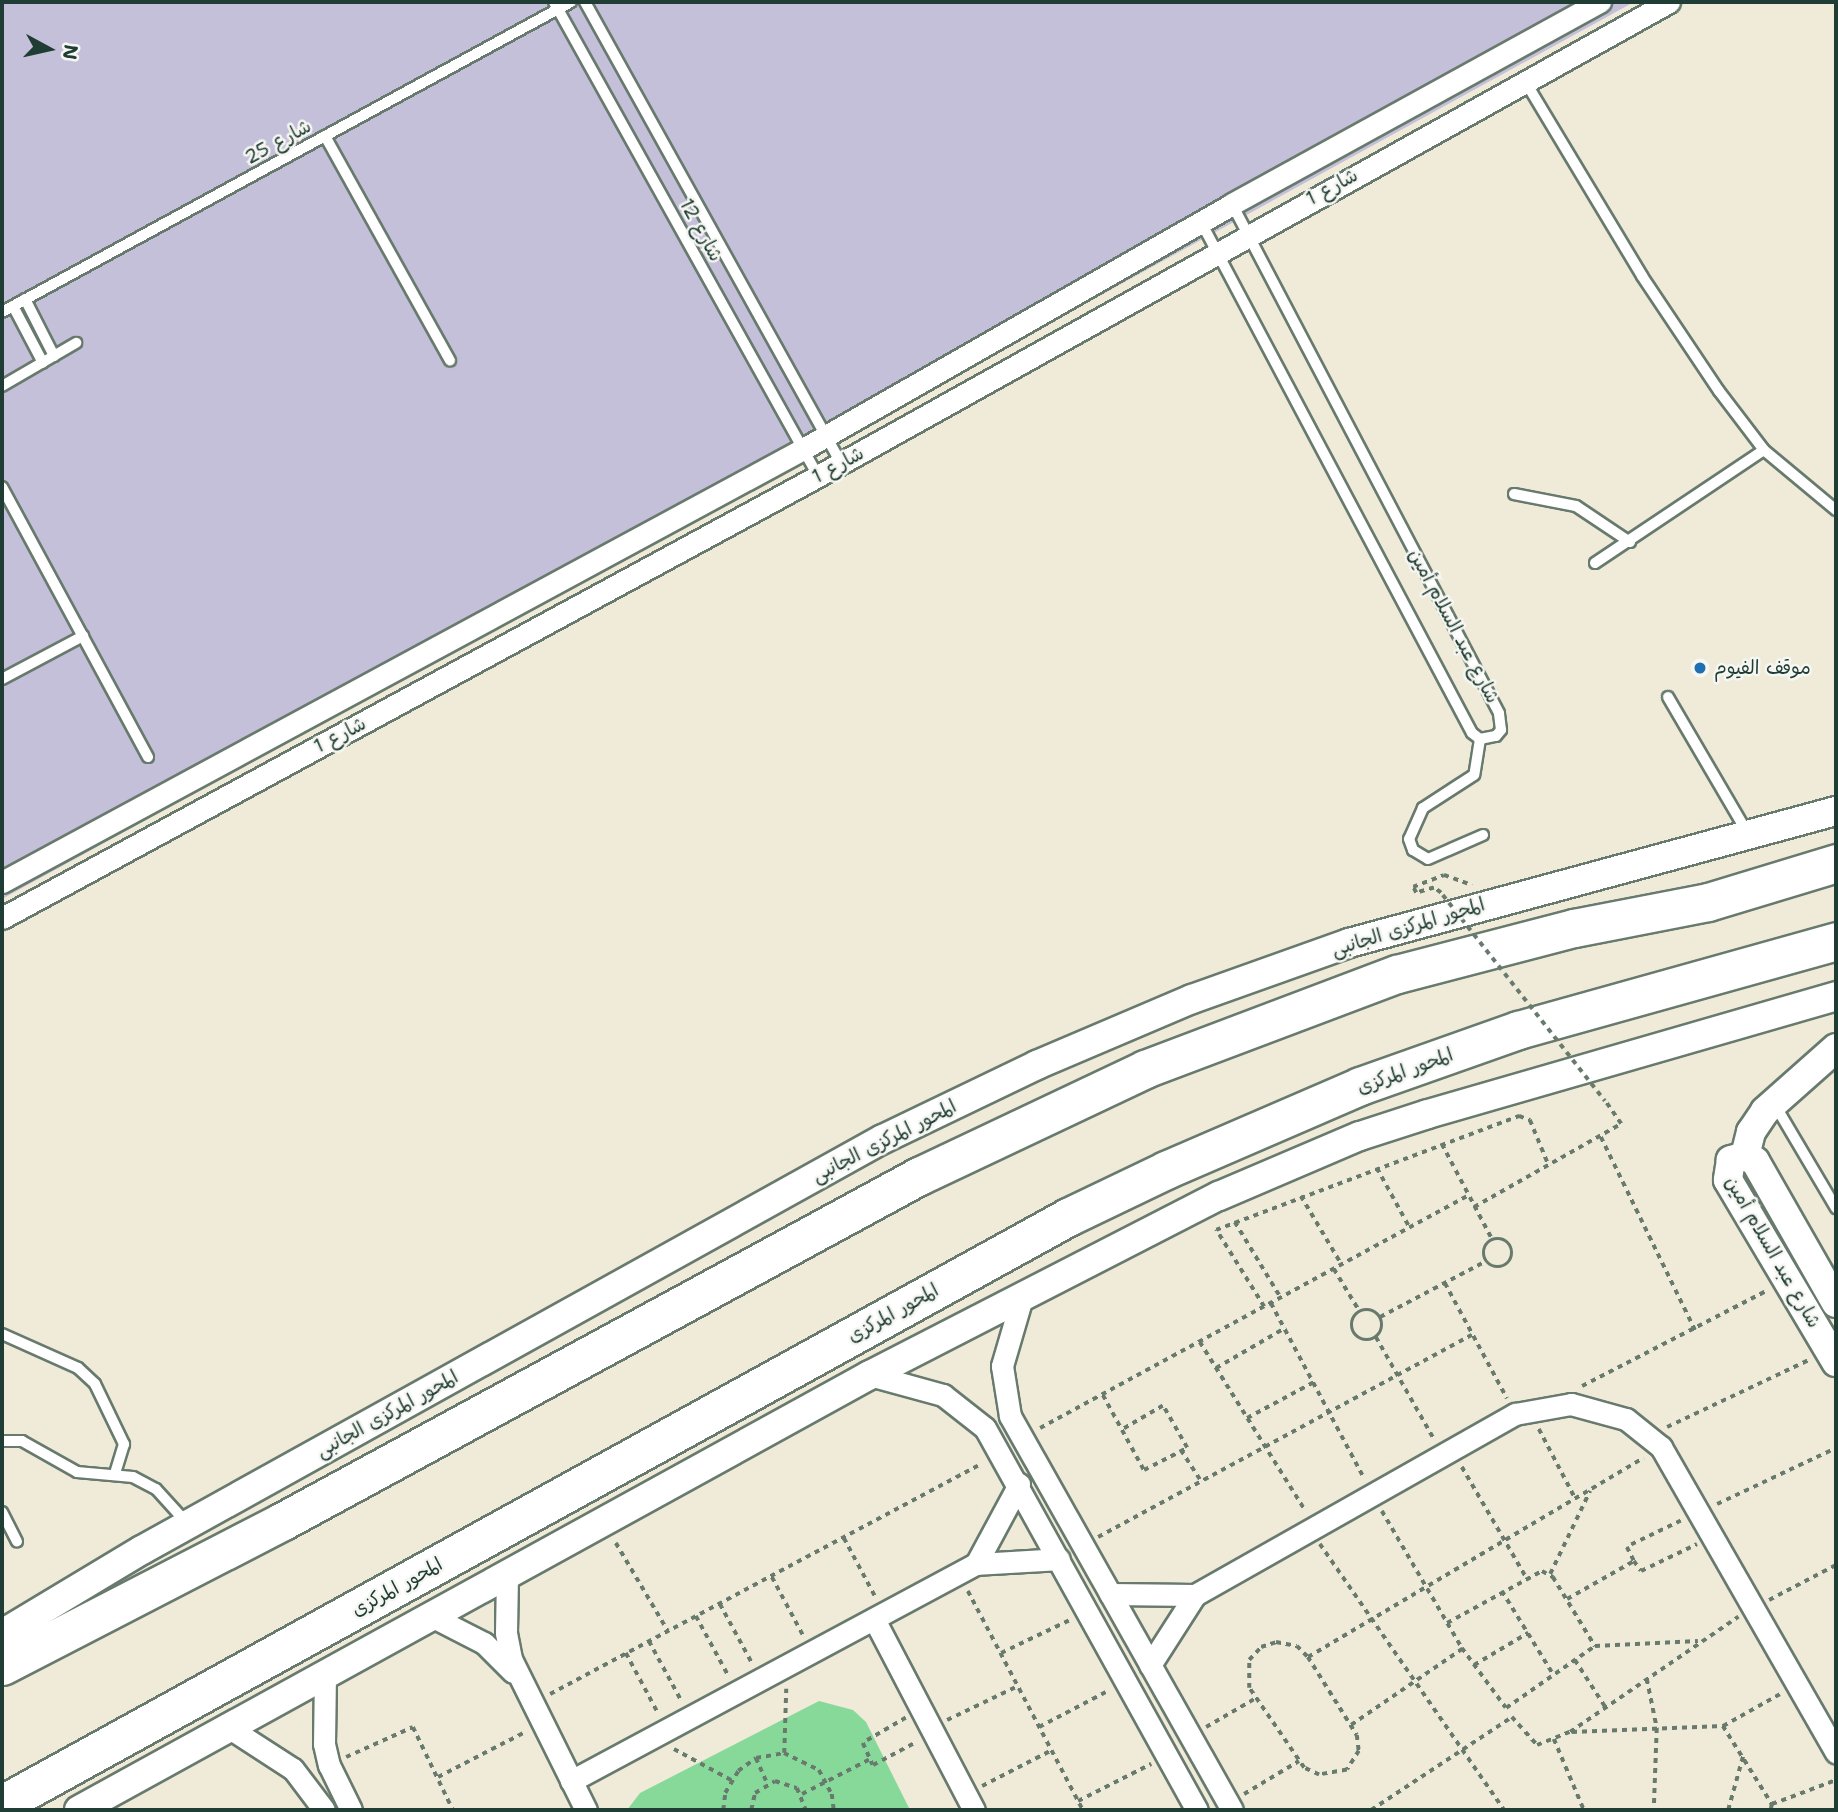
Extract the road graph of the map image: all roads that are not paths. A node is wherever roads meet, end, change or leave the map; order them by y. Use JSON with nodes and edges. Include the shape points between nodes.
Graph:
{"nodes":[{"id":1,"x":571,"y":2,"type":"edge"},
{"id":2,"x":585,"y":2,"type":"edge"},
{"id":3,"x":1600,"y":2,"type":"edge"},
{"id":4,"x":1669,"y":2,"type":"edge"},
{"id":5,"x":556,"y":5,"type":"edge"},
{"id":6,"x":1525,"y":81,"type":"junction"},
{"id":7,"x":325,"y":136,"type":"junction"},
{"id":8,"x":1232,"y":204,"type":"junction"},
{"id":9,"x":1201,"y":222,"type":"junction"},
{"id":10,"x":1248,"y":234,"type":"junction"},
{"id":11,"x":1217,"y":252,"type":"junction"},
{"id":12,"x":25,"y":299,"type":"junction"},
{"id":13,"x":13,"y":306,"type":"junction"},
{"id":14,"x":2,"y":312,"type":"edge"},
{"id":15,"x":76,"y":344,"type":"dead end"},
{"id":16,"x":54,"y":356,"type":"junction"},
{"id":17,"x":450,"y":361,"type":"dead end"},
{"id":18,"x":43,"y":363,"type":"junction"},
{"id":19,"x":2,"y":386,"type":"edge"},
{"id":20,"x":826,"y":435,"type":"junction"},
{"id":21,"x":803,"y":449,"type":"junction"},
{"id":22,"x":1764,"y":450,"type":"junction"},
{"id":23,"x":841,"y":463,"type":"junction"},
{"id":24,"x":818,"y":476,"type":"junction"},
{"id":25,"x":2,"y":487,"type":"edge"},
{"id":26,"x":1514,"y":494,"type":"dead end"},
{"id":27,"x":1836,"y":510,"type":"edge"},
{"id":28,"x":1630,"y":542,"type":"junction"},
{"id":29,"x":1595,"y":563,"type":"dead end"},
{"id":30,"x":83,"y":636,"type":"junction"},
{"id":31,"x":2,"y":679,"type":"edge"},
{"id":32,"x":1668,"y":697,"type":"dead end"},
{"id":33,"x":1480,"y":739,"type":"junction"},
{"id":34,"x":148,"y":757,"type":"dead end"},
{"id":35,"x":1836,"y":811,"type":"edge"},
{"id":36,"x":1482,"y":835,"type":"dead end"},
{"id":37,"x":1749,"y":836,"type":"junction"},
{"id":38,"x":1836,"y":863,"type":"edge"},
{"id":39,"x":2,"y":882,"type":"edge"},
{"id":40,"x":2,"y":918,"type":"edge"},
{"id":41,"x":1836,"y":941,"type":"edge"},
{"id":42,"x":1836,"y":996,"type":"edge"},
{"id":43,"x":1836,"y":1048,"type":"edge"},
{"id":44,"x":1774,"y":1102,"type":"junction"},
{"id":45,"x":1745,"y":1156,"type":"junction"},
{"id":46,"x":1836,"y":1208,"type":"edge"},
{"id":47,"x":1023,"y":1294,"type":"junction"},
{"id":48,"x":1836,"y":1303,"type":"edge"},
{"id":49,"x":2,"y":1334,"type":"edge"},
{"id":50,"x":1833,"y":1356,"type":"edge"},
{"id":51,"x":870,"y":1376,"type":"junction"},
{"id":52,"x":2,"y":1441,"type":"edge"},
{"id":53,"x":115,"y":1474,"type":"junction"},
{"id":54,"x":1019,"y":1484,"type":"junction"},
{"id":55,"x":2,"y":1512,"type":"edge"},
{"id":56,"x":188,"y":1524,"type":"junction"},
{"id":57,"x":17,"y":1541,"type":"dead end"},
{"id":58,"x":1059,"y":1559,"type":"junction"},
{"id":59,"x":967,"y":1569,"type":"junction"},
{"id":60,"x":507,"y":1575,"type":"junction"},
{"id":61,"x":1110,"y":1594,"type":"junction"},
{"id":62,"x":1195,"y":1595,"type":"junction"},
{"id":63,"x":431,"y":1616,"type":"junction"},
{"id":64,"x":879,"y":1616,"type":"junction"},
{"id":65,"x":2,"y":1634,"type":"edge"},
{"id":66,"x":1150,"y":1665,"type":"junction"},
{"id":67,"x":2,"y":1666,"type":"edge"},
{"id":68,"x":325,"y":1673,"type":"junction"},
{"id":69,"x":521,"y":1682,"type":"junction"},
{"id":70,"x":228,"y":1727,"type":"junction"},
{"id":71,"x":1836,"y":1752,"type":"edge"},
{"id":72,"x":571,"y":1782,"type":"junction"},
{"id":73,"x":970,"y":1802,"type":"edge"},
{"id":74,"x":2,"y":1804,"type":"edge"},
{"id":75,"x":1230,"y":1807,"type":"edge"},
{"id":76,"x":79,"y":1810,"type":"edge"},
{"id":77,"x":324,"y":1810,"type":"edge"},
{"id":78,"x":351,"y":1810,"type":"edge"},
{"id":79,"x":586,"y":1810,"type":"edge"},
{"id":80,"x":1197,"y":1810,"type":"edge"}],
"edges":[{"from":1,"to":5,"type":"lane","name":"شارع 25"},
{"from":2,"to":20,"type":"lane","name":"شارع 12"},
{"from":3,"to":8,"type":"street","name":"شارع 1"},
{"from":4,"to":6,"type":"street","name":"شارع 1"},
{"from":5,"to":7,"type":"lane","name":"شارع 25"},
{"from":5,"to":21,"type":"lane","name":"شارع 12"},
{"from":6,"to":10,"type":"street","name":"شارع 1"},
{"from":6,"to":22,"type":"lane","via":[[1642,276]]},
{"from":7,"to":12,"type":"lane","name":"شارع 25"},
{"from":7,"to":17,"type":"lane"},
{"from":8,"to":9,"type":"street","name":"شارع 1"},
{"from":8,"to":10,"type":"lane","name":"شارع عبد السلام أمين"},
{"from":9,"to":11,"type":"lane","name":"شارع عبد السلام أمين"},
{"from":9,"to":20,"type":"street","name":"شارع 1"},
{"from":10,"to":11,"type":"street","name":"شارع 1"},
{"from":10,"to":33,"type":"lane","name":"شارع عبد السلام أمين","via":[[1499,713],[1501,730],[1488,740]]},
{"from":11,"to":23,"type":"street","name":"شارع 1"},
{"from":11,"to":33,"type":"lane","name":"شارع عبد السلام أمين","via":[[1472,733]]},
{"from":12,"to":13,"type":"lane","name":"شارع 25"},
{"from":12,"to":16,"type":"lane"},
{"from":13,"to":14,"type":"lane","name":"شارع 25"},
{"from":13,"to":18,"type":"lane"},
{"from":15,"to":16,"type":"lane"},
{"from":16,"to":18,"type":"lane"},
{"from":18,"to":19,"type":"lane"},
{"from":20,"to":21,"type":"street","name":"شارع 1"},
{"from":20,"to":23,"type":"lane","name":"شارع 12"},
{"from":21,"to":24,"type":"lane","name":"شارع 12"},
{"from":21,"to":39,"type":"street","name":"شارع 1"},
{"from":22,"to":27,"type":"lane"},
{"from":22,"to":28,"type":"lane"},
{"from":23,"to":24,"type":"street","name":"شارع 1"},
{"from":24,"to":40,"type":"street","name":"شارع 1"},
{"from":25,"to":30,"type":"lane"},
{"from":26,"to":28,"type":"lane","via":[[1576,506]]},
{"from":28,"to":29,"type":"lane"},
{"from":30,"to":31,"type":"lane"},
{"from":30,"to":34,"type":"lane"},
{"from":32,"to":37,"type":"lane"},
{"from":33,"to":36,"type":"lane","via":[[1474,775],[1423,808],[1409,839],[1413,850],[1428,859]]},
{"from":35,"to":37,"type":"main road","name":"المحور المركزى الجانبى"},
{"from":37,"to":56,"type":"main road","name":"المحور المركزى الجانبى","via":[[1371,936],[1104,1035],[883,1139]]},
{"from":38,"to":67,"type":"highway","via":[[1708,902],[1574,928],[1397,974],[1145,1069],[919,1177],[283,1521]]},
{"from":41,"to":74,"type":"highway","name":"المحور المركزى","via":[[1518,1030],[1360,1086],[1166,1170],[1068,1217]]},
{"from":42,"to":47,"type":"main road","via":[[1360,1136],[1219,1196]]},
{"from":43,"to":44,"type":"main road"},
{"from":44,"to":45,"type":"main road","via":[[1757,1121]]},
{"from":44,"to":46,"type":"lane"},
{"from":45,"to":48,"type":"main road","name":"شارع عبد السلام أمين","via":[[1758,1166]]},
{"from":45,"to":50,"type":"main road","name":"شارع عبد السلام أمين","via":[[1731,1160],[1728,1180]]},
{"from":47,"to":51,"type":"main road"},
{"from":47,"to":61,"type":"street","via":[[1002,1366],[1010,1416]]},
{"from":49,"to":53,"type":"lane","via":[[78,1368],[95,1384],[124,1444]]},
{"from":51,"to":54,"type":"street","via":[[926,1389],[959,1404],[985,1428]]},
{"from":51,"to":60,"type":"main road"},
{"from":52,"to":53,"type":"lane","via":[[22,1441],[77,1472]]},
{"from":53,"to":56,"type":"lane","via":[[156,1489]]},
{"from":54,"to":58,"type":"street"},
{"from":54,"to":59,"type":"street"},
{"from":55,"to":57,"type":"lane"},
{"from":56,"to":65,"type":"main road","name":"المحور المركزى الجانبى"},
{"from":58,"to":59,"type":"street"},
{"from":58,"to":80,"type":"street"},
{"from":59,"to":64,"type":"street"},
{"from":60,"to":63,"type":"main road"},
{"from":60,"to":69,"type":"street","via":[[506,1633]]},
{"from":61,"to":62,"type":"street"},
{"from":61,"to":66,"type":"street"},
{"from":62,"to":66,"type":"street"},
{"from":62,"to":71,"type":"street","via":[[1522,1412],[1571,1404],[1600,1409],[1655,1441]]},
{"from":63,"to":68,"type":"main road"},
{"from":63,"to":69,"type":"street","via":[[484,1643]]},
{"from":64,"to":72,"type":"street"},
{"from":64,"to":73,"type":"street"},
{"from":66,"to":75,"type":"street"},
{"from":68,"to":70,"type":"main road"},
{"from":68,"to":78,"type":"street","via":[[324,1744]]},
{"from":69,"to":72,"type":"street"},
{"from":70,"to":76,"type":"main road"},
{"from":70,"to":77,"type":"street","via":[[293,1769]]},
{"from":72,"to":79,"type":"street"}]}
